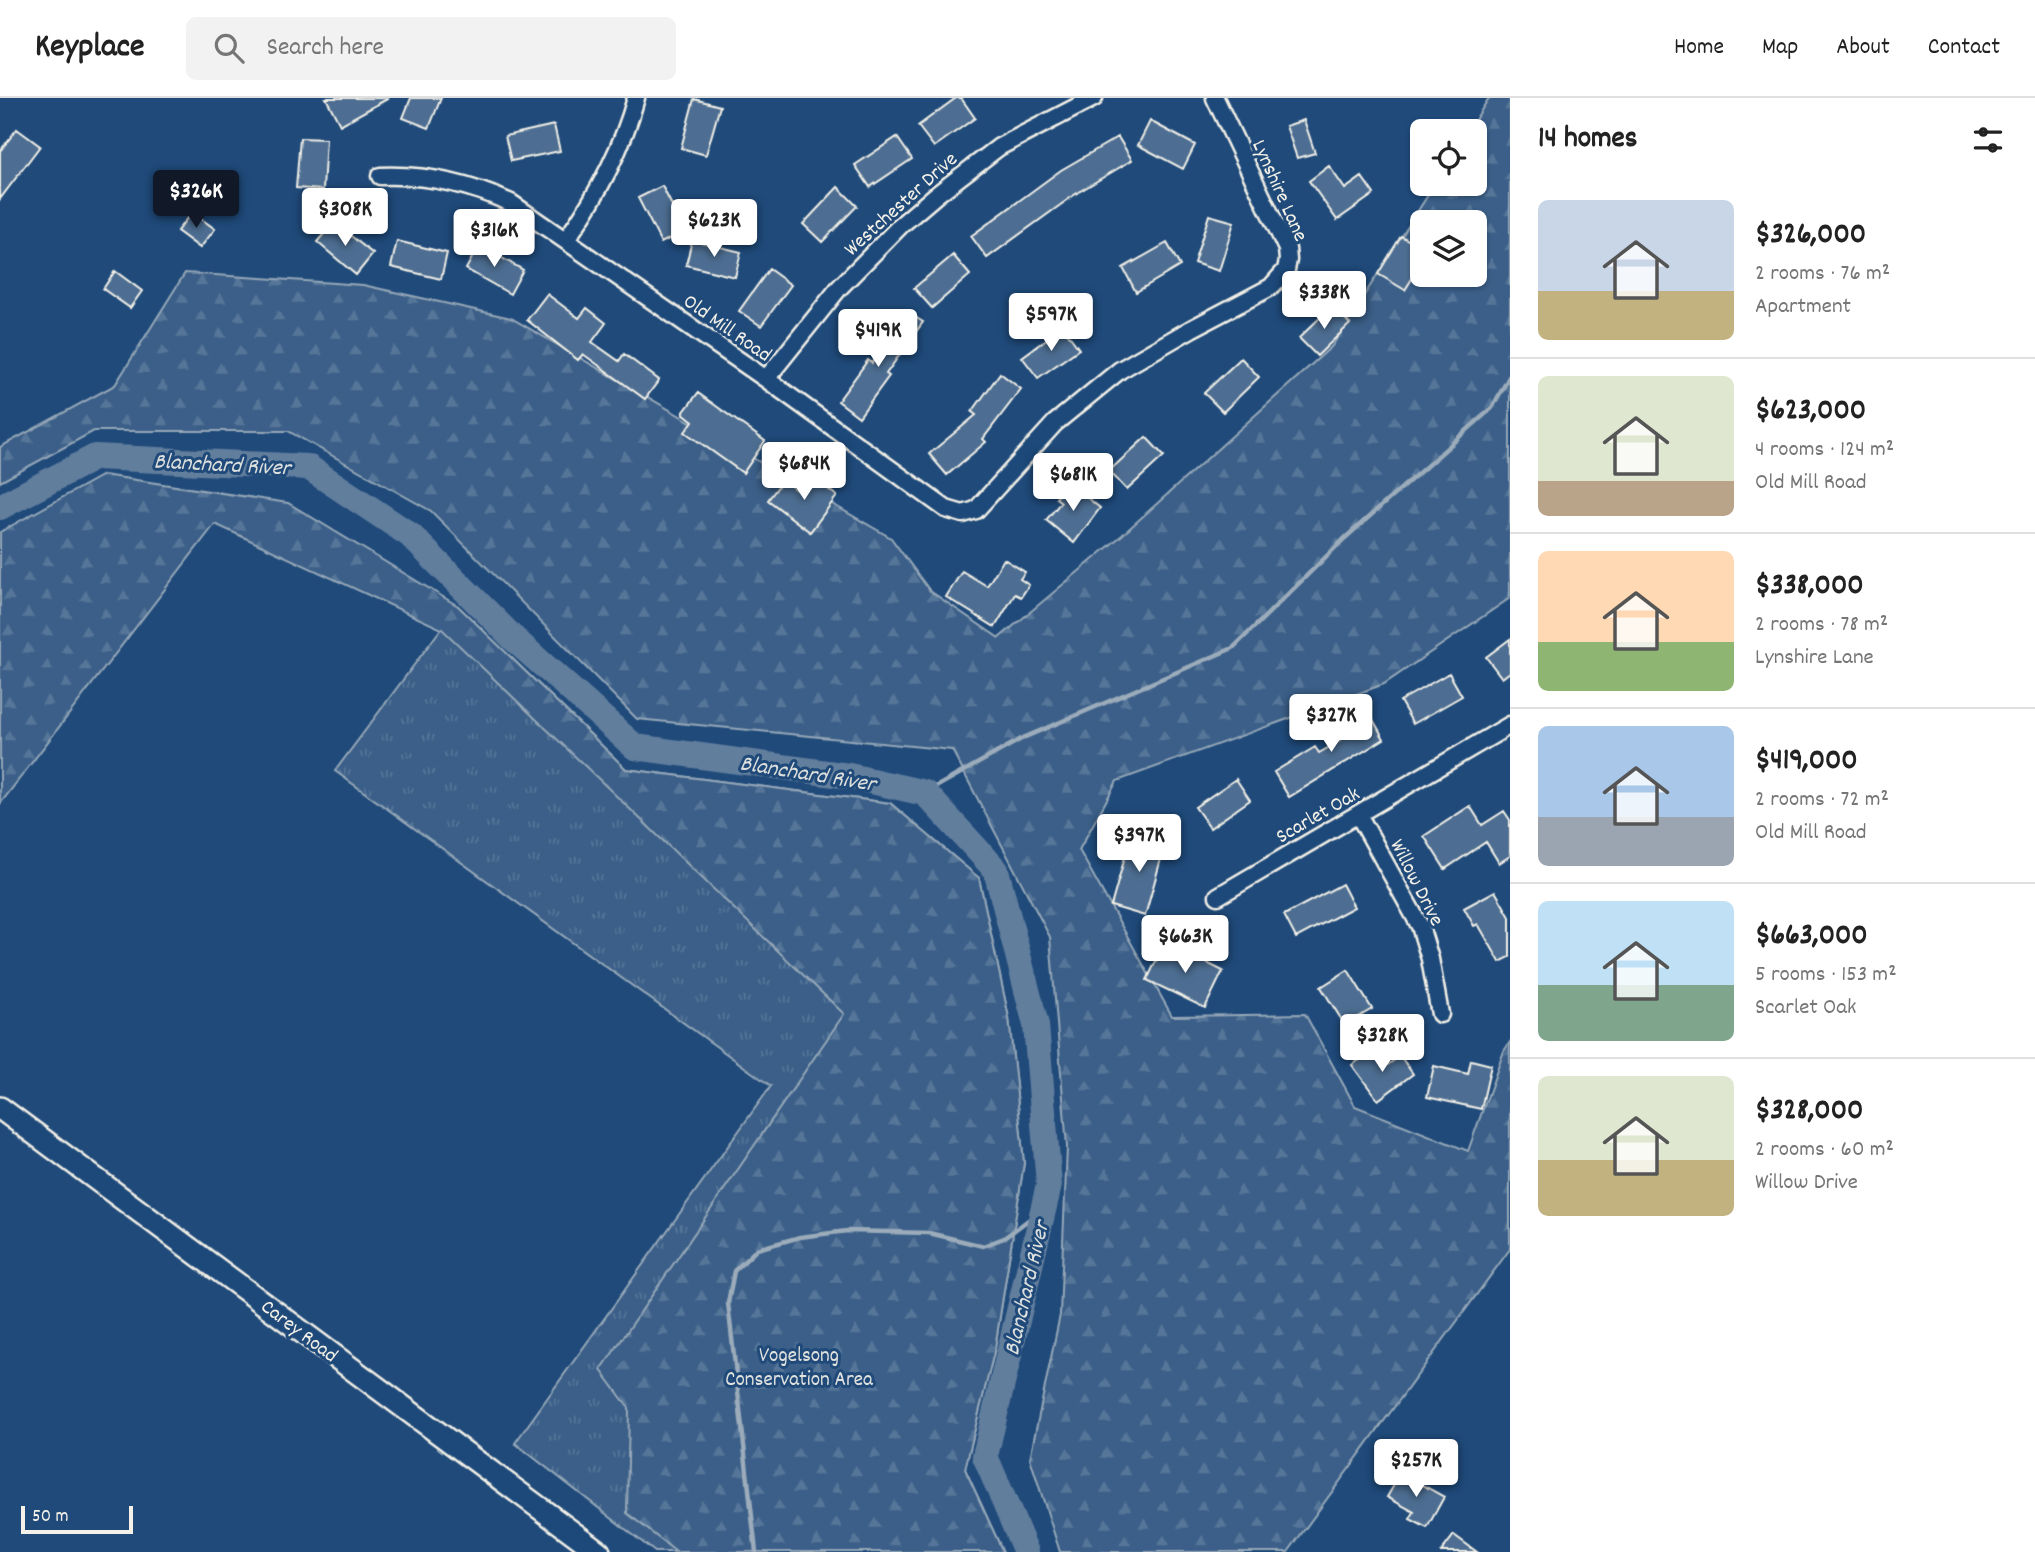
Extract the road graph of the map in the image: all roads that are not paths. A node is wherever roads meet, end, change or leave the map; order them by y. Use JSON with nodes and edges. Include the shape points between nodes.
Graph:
{"nodes":[{"id":1,"x":636,"y":98,"type":"edge"},
{"id":2,"x":1094,"y":98,"type":"edge"},
{"id":3,"x":1215,"y":98,"type":"edge"},
{"id":4,"x":380,"y":176,"type":"dead end"},
{"id":5,"x":566,"y":240,"type":"junction"},
{"id":6,"x":766,"y":379,"type":"junction"},
{"id":7,"x":962,"y":514,"type":"joint"},
{"id":8,"x":1510,"y":725,"type":"edge"},
{"id":9,"x":1358,"y":814,"type":"junction"},
{"id":10,"x":1217,"y":896,"type":"dead end"},
{"id":11,"x":1440,"y":1014,"type":"dead end"},
{"id":12,"x":0,"y":1108,"type":"edge"},
{"id":13,"x":599,"y":1552,"type":"edge"}],
"edges":[{"from":1,"to":5,"type":"street","via":[[608,173]]},
{"from":2,"to":6,"type":"street","name":"Westchester Drive","via":[[999,147],[928,202],[839,288]]},
{"from":3,"to":7,"type":"street","name":"Lynshire Lane","via":[[1287,249],[1286,270],[1270,287],[1120,370],[1055,423],[976,510]]},
{"from":4,"to":5,"type":"street","name":"Old Mill Road","via":[[425,177],[469,187],[510,204]]},
{"from":5,"to":6,"type":"street","name":"Old Mill Road"},
{"from":6,"to":7,"type":"street","name":"Old Mill Road","via":[[946,509]]},
{"from":8,"to":9,"type":"street","name":"Scarlet Oak"},
{"from":9,"to":10,"type":"street","name":"Scarlet Oak"},
{"from":9,"to":11,"type":"street","name":"Willow Drive","via":[[1420,926]]},
{"from":12,"to":13,"type":"main road","name":"Carey Road"}]}
